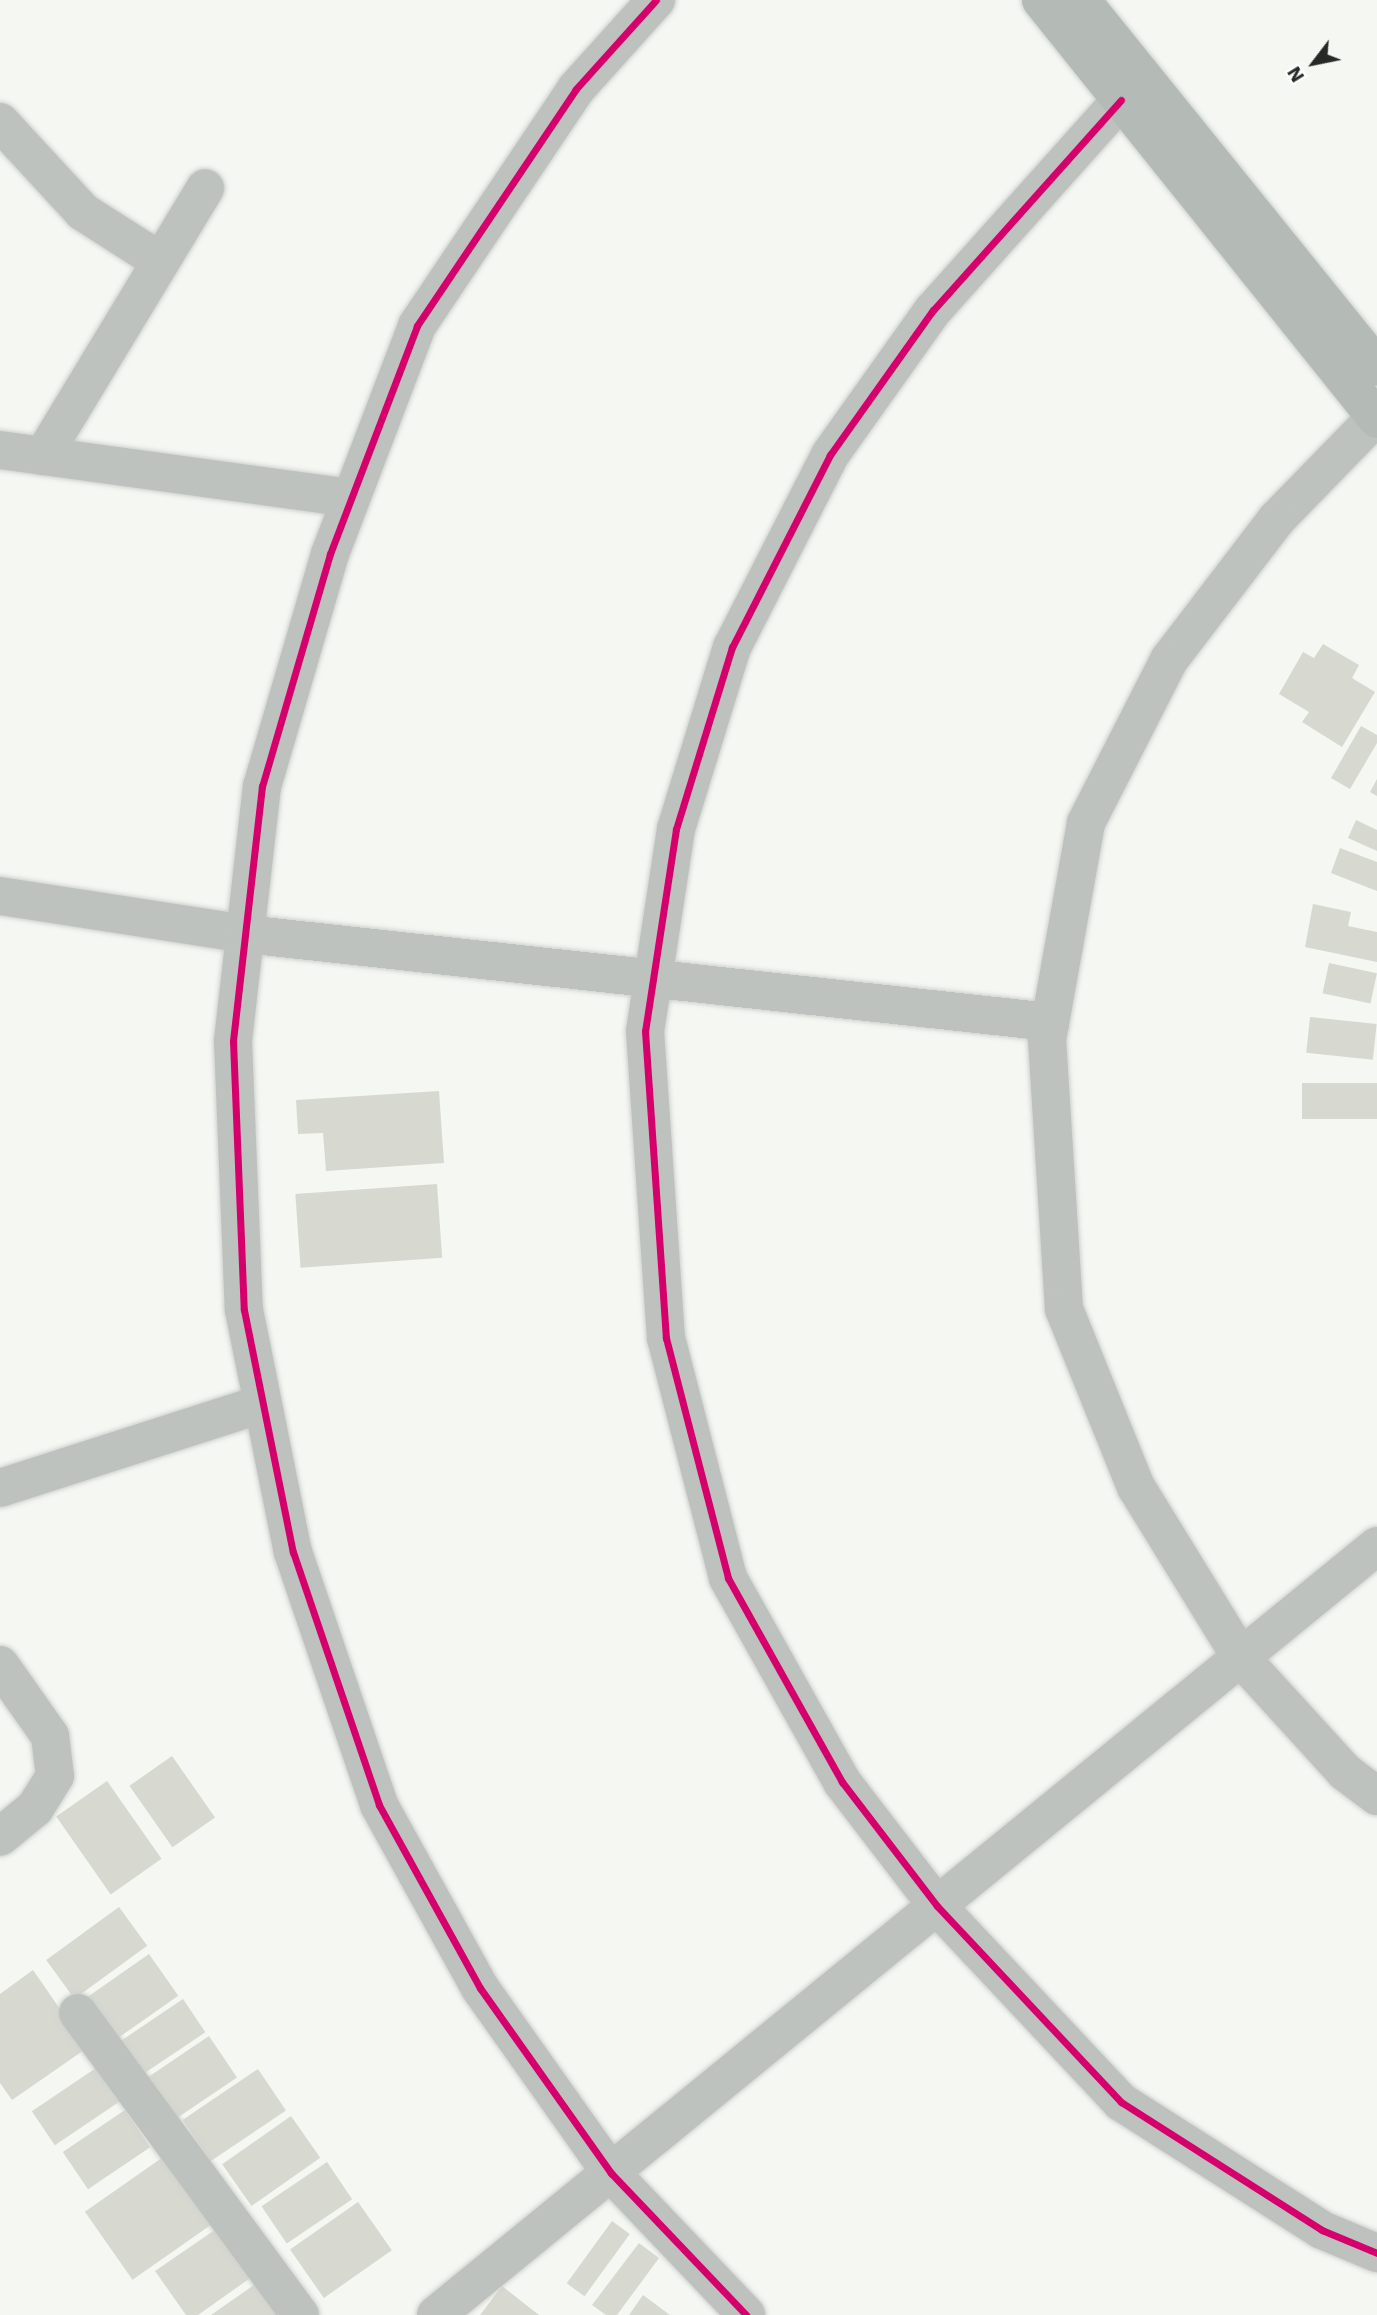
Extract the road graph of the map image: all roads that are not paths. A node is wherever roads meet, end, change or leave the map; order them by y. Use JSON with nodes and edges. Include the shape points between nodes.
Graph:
{"nodes":[{"id":1,"x":656,"y":0,"type":"edge"},
{"id":2,"x":1041,"y":0,"type":"edge"},
{"id":3,"x":1081,"y":0,"type":"edge"},
{"id":4,"x":1121,"y":100,"type":"junction"},
{"id":5,"x":0,"y":122,"type":"edge"},
{"id":6,"x":205,"y":188,"type":"dead end"},
{"id":7,"x":160,"y":261,"type":"junction"},
{"id":8,"x":1377,"y":368,"type":"edge"},
{"id":9,"x":1377,"y":417,"type":"edge"},
{"id":10,"x":0,"y":450,"type":"edge"},
{"id":11,"x":43,"y":456,"type":"junction"},
{"id":12,"x":351,"y":498,"type":"junction"},
{"id":13,"x":0,"y":896,"type":"edge"},
{"id":14,"x":245,"y":934,"type":"junction"},
{"id":15,"x":653,"y":978,"type":"junction"},
{"id":16,"x":1050,"y":1022,"type":"junction"},
{"id":17,"x":262,"y":1404,"type":"junction"},
{"id":18,"x":0,"y":1488,"type":"edge"},
{"id":19,"x":1377,"y":1546,"type":"edge"},
{"id":20,"x":1241,"y":1658,"type":"junction"},
{"id":21,"x":0,"y":1665,"type":"edge"},
{"id":22,"x":1377,"y":1796,"type":"edge"},
{"id":23,"x":0,"y":1837,"type":"edge"},
{"id":24,"x":937,"y":1906,"type":"junction"},
{"id":25,"x":78,"y":2013,"type":"dead end"},
{"id":26,"x":611,"y":2173,"type":"junction"},
{"id":27,"x":1377,"y":2253,"type":"edge"},
{"id":28,"x":300,"y":2315,"type":"edge"},
{"id":29,"x":436,"y":2315,"type":"edge"},
{"id":30,"x":746,"y":2315,"type":"edge"}],
"edges":[{"from":1,"to":12,"type":"street","via":[[576,89],[417,326]]},
{"from":2,"to":4,"type":"main road"},
{"from":3,"to":8,"type":"main road"},
{"from":4,"to":9,"type":"main road"},
{"from":4,"to":15,"type":"street","via":[[933,310],[830,456],[732,647],[676,829]]},
{"from":5,"to":7,"type":"street","via":[[83,212]]},
{"from":6,"to":7,"type":"street"},
{"from":7,"to":11,"type":"street"},
{"from":9,"to":16,"type":"street","via":[[1276,520],[1169,660],[1086,823]]},
{"from":10,"to":11,"type":"street"},
{"from":11,"to":12,"type":"street"},
{"from":12,"to":14,"type":"street","via":[[330,554],[262,786]]},
{"from":13,"to":14,"type":"street"},
{"from":14,"to":15,"type":"street"},
{"from":14,"to":17,"type":"street","via":[[233,1041],[244,1310]]},
{"from":15,"to":16,"type":"street"},
{"from":15,"to":24,"type":"street","via":[[645,1031],[666,1338],[728,1578],[842,1782]]},
{"from":16,"to":20,"type":"street","via":[[1047,1038],[1064,1309],[1136,1487]]},
{"from":17,"to":18,"type":"street"},
{"from":17,"to":26,"type":"street","via":[[293,1552],[379,1805],[480,1987]]},
{"from":19,"to":20,"type":"street"},
{"from":20,"to":22,"type":"street","via":[[1345,1772]]},
{"from":20,"to":24,"type":"street"},
{"from":21,"to":23,"type":"street","via":[[50,1736],[55,1776],[35,1808]]},
{"from":24,"to":26,"type":"street"},
{"from":24,"to":27,"type":"street","via":[[1121,2102],[1322,2230]]},
{"from":25,"to":28,"type":"street"},
{"from":26,"to":29,"type":"street"},
{"from":26,"to":30,"type":"street"}]}
